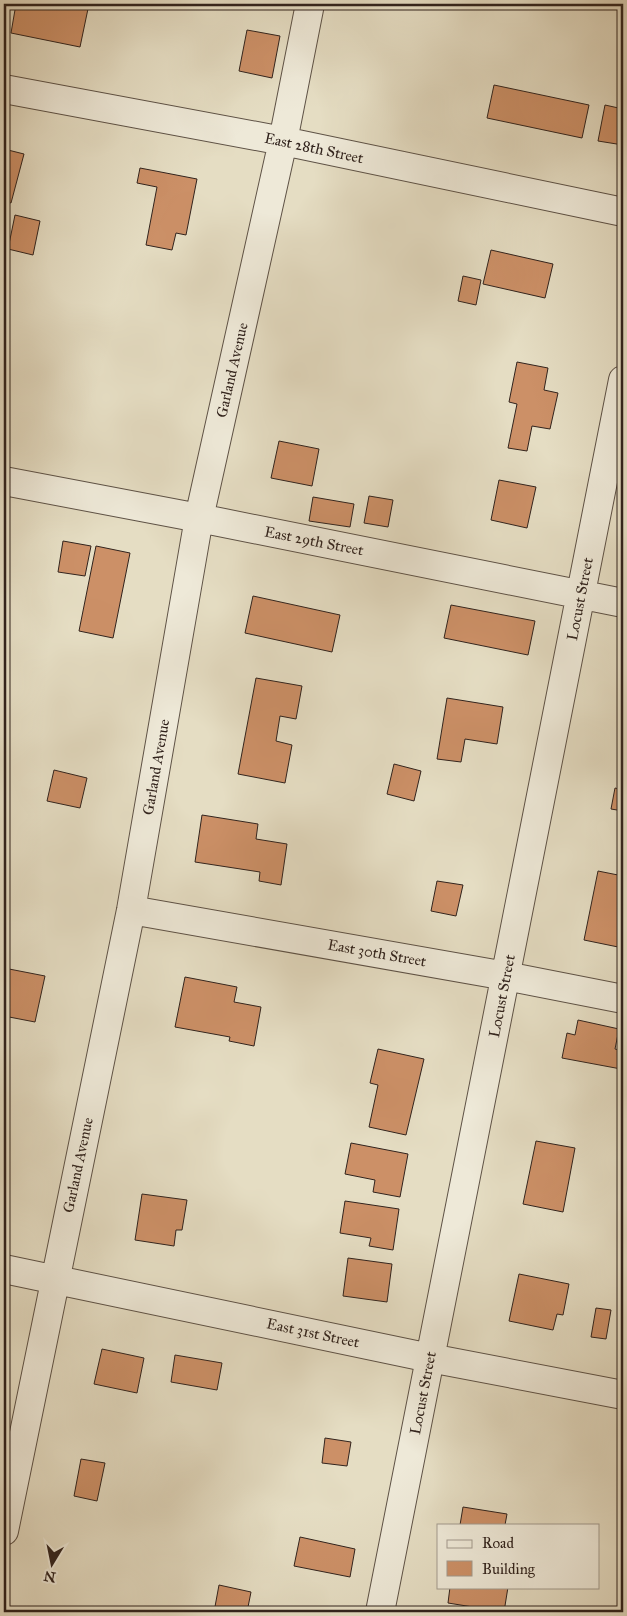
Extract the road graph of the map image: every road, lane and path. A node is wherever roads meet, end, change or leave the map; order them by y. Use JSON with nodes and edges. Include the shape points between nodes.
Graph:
{"nodes":[{"id":1,"x":310,"y":4,"type":"edge"},
{"id":2,"x":4,"y":89,"type":"edge"},
{"id":3,"x":283,"y":142,"type":"junction"},
{"id":4,"x":623,"y":212,"type":"edge"},
{"id":5,"x":623,"y":380,"type":"edge"},
{"id":6,"x":4,"y":481,"type":"edge"},
{"id":7,"x":199,"y":518,"type":"junction"},
{"id":8,"x":581,"y":595,"type":"junction"},
{"id":9,"x":623,"y":603,"type":"edge"},
{"id":10,"x":131,"y":910,"type":"junction"},
{"id":11,"x":506,"y":976,"type":"junction"},
{"id":12,"x":623,"y":999,"type":"edge"},
{"id":13,"x":4,"y":1269,"type":"edge"},
{"id":14,"x":54,"y":1279,"type":"junction"},
{"id":15,"x":430,"y":1358,"type":"junction"},
{"id":16,"x":623,"y":1396,"type":"edge"},
{"id":17,"x":4,"y":1531,"type":"edge"},
{"id":18,"x":380,"y":1612,"type":"edge"}],
"edges":[{"from":1,"to":3,"type":"street","name":"Garland Avenue"},
{"from":2,"to":3,"type":"street","name":"East 28th Street"},
{"from":3,"to":4,"type":"street","name":"East 28th Street"},
{"from":3,"to":7,"type":"street","name":"Garland Avenue"},
{"from":5,"to":8,"type":"street","name":"Locust Street"},
{"from":6,"to":7,"type":"street","name":"East 29th Street"},
{"from":7,"to":8,"type":"street","name":"East 29th Street"},
{"from":7,"to":10,"type":"street","name":"Garland Avenue"},
{"from":8,"to":9,"type":"street","name":"East 29th Street"},
{"from":8,"to":11,"type":"street","name":"Locust Street"},
{"from":10,"to":11,"type":"street","name":"East 30th Street"},
{"from":10,"to":14,"type":"street","name":"Garland Avenue"},
{"from":11,"to":12,"type":"street","name":"East 30th Street"},
{"from":11,"to":15,"type":"street","name":"Locust Street"},
{"from":13,"to":14,"type":"street","name":"East 31st Street"},
{"from":14,"to":15,"type":"street","name":"East 31st Street"},
{"from":14,"to":17,"type":"street","name":"Garland Avenue"},
{"from":15,"to":16,"type":"street","name":"East 31st Street"},
{"from":15,"to":18,"type":"street","name":"Locust Street"}]}
